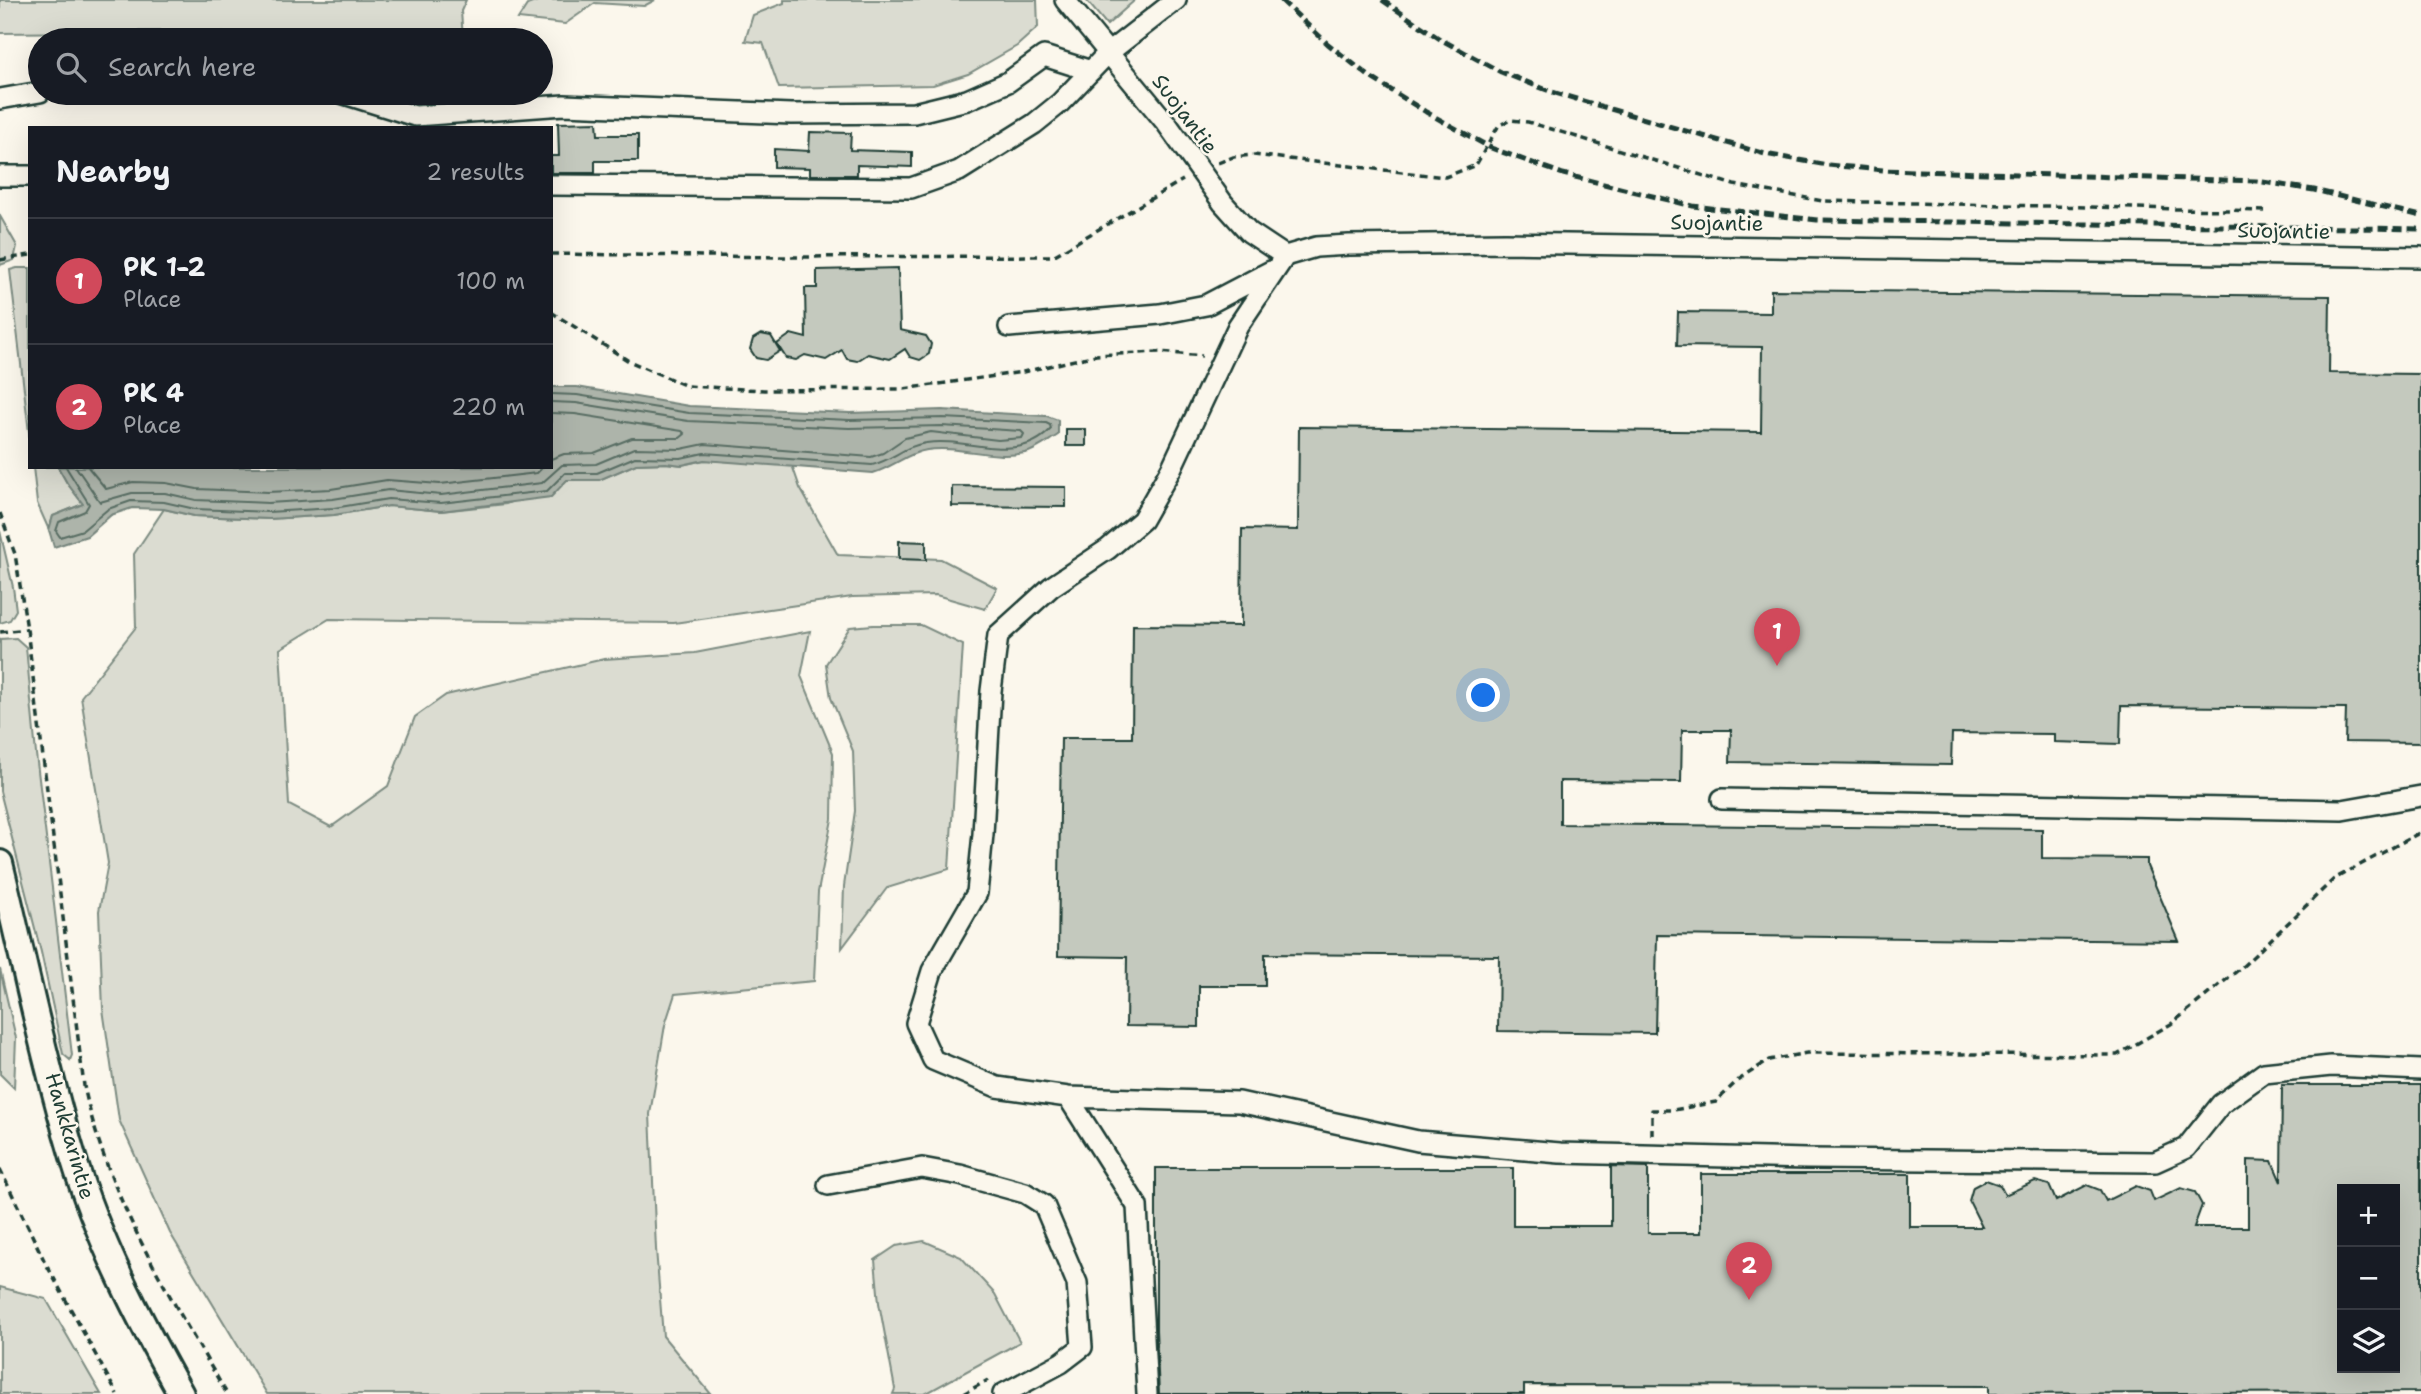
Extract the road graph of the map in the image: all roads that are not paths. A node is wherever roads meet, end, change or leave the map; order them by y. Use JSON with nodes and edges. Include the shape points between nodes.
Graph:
{"nodes":[{"id":1,"x":1065,"y":0,"type":"edge"},
{"id":2,"x":1176,"y":0,"type":"edge"},
{"id":3,"x":1108,"y":53,"type":"junction"},
{"id":4,"x":1091,"y":71,"type":"junction"},
{"id":5,"x":28,"y":94,"type":"edge"},
{"id":6,"x":0,"y":99,"type":"edge"},
{"id":7,"x":380,"y":105,"type":"edge"},
{"id":8,"x":0,"y":176,"type":"edge"},
{"id":9,"x":28,"y":176,"type":"edge"},
{"id":10,"x":553,"y":185,"type":"edge"},
{"id":11,"x":2421,"y":257,"type":"edge"},
{"id":12,"x":1281,"y":262,"type":"junction"},
{"id":13,"x":1009,"y":327,"type":"dead end"},
{"id":14,"x":2421,"y":796,"type":"edge"},
{"id":15,"x":1722,"y":799,"type":"dead end"},
{"id":16,"x":0,"y":863,"type":"edge"},
{"id":17,"x":2421,"y":1070,"type":"edge"},
{"id":18,"x":1068,"y":1097,"type":"junction"},
{"id":19,"x":828,"y":1185,"type":"dead end"},
{"id":20,"x":181,"y":1394,"type":"edge"},
{"id":21,"x":1003,"y":1394,"type":"edge"},
{"id":22,"x":1147,"y":1394,"type":"edge"}],
"edges":[{"from":1,"to":3,"type":"lane","name":"Suojantie"},
{"from":2,"to":3,"type":"lane"},
{"from":3,"to":4,"type":"lane"},
{"from":3,"to":12,"type":"lane","name":"Suojantie","via":[[1167,124],[1223,203]]},
{"from":4,"to":7,"type":"lane","via":[[1044,55],[1008,82],[914,113],[791,114],[564,105],[415,116]]},
{"from":4,"to":10,"type":"lane","via":[[1034,124],[959,171],[911,188]]},
{"from":5,"to":6,"type":"lane"},
{"from":8,"to":9,"type":"lane"},
{"from":11,"to":12,"type":"lane","name":"Suojantie","via":[[1505,243],[1316,247]]},
{"from":12,"to":13,"type":"lane","via":[[1206,305],[1148,316]]},
{"from":12,"to":18,"type":"lane","via":[[1238,326],[1142,520],[1051,587],[998,635],[976,893],[932,971],[916,1023],[933,1060],[997,1087]]},
{"from":14,"to":15,"type":"lane","via":[[2342,810]]},
{"from":16,"to":20,"type":"main road","name":"Hankkarintie","via":[[74,1158],[99,1228]]},
{"from":17,"to":18,"type":"lane","via":[[2330,1066],[2264,1073],[2221,1104],[2186,1148],[2155,1163],[1560,1153],[1418,1141],[1239,1102]]},
{"from":18,"to":22,"type":"lane","via":[[1137,1206]]},
{"from":19,"to":21,"type":"lane","via":[[922,1168],[1025,1193],[1044,1205],[1077,1283],[1082,1348]]}]}
